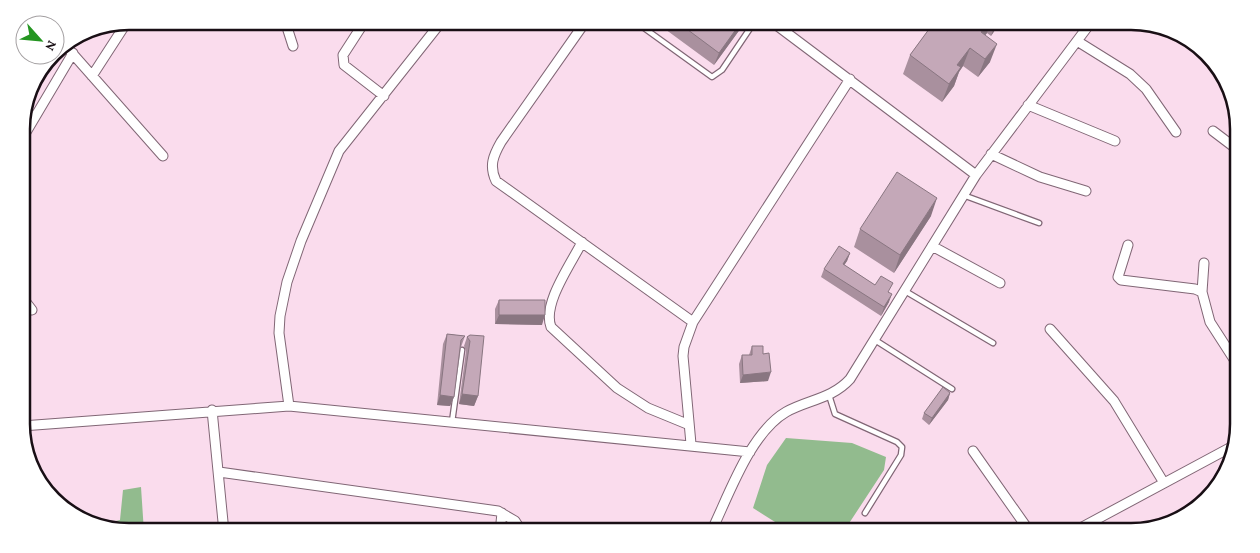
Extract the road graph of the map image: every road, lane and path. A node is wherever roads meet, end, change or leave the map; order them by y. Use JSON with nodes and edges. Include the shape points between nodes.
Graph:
{"nodes":[{"id":1,"x":122,"y":30,"type":"edge"},
{"id":2,"x":287,"y":30,"type":"edge"},
{"id":3,"x":359,"y":30,"type":"edge"},
{"id":4,"x":435,"y":30,"type":"edge"},
{"id":5,"x":580,"y":30,"type":"edge"},
{"id":6,"x":647,"y":30,"type":"edge"},
{"id":7,"x":749,"y":30,"type":"edge"},
{"id":8,"x":783,"y":30,"type":"edge"},
{"id":9,"x":1085,"y":30,"type":"edge"},
{"id":10,"x":1077,"y":41,"type":"junction"},
{"id":11,"x":293,"y":46,"type":"dead end"},
{"id":12,"x":69,"y":50,"type":"edge"},
{"id":13,"x":72,"y":53,"type":"junction"},
{"id":14,"x":92,"y":76,"type":"junction"},
{"id":15,"x":850,"y":79,"type":"junction"},
{"id":16,"x":384,"y":96,"type":"junction"},
{"id":17,"x":1028,"y":105,"type":"junction"},
{"id":18,"x":30,"y":124,"type":"edge"},
{"id":19,"x":1213,"y":131,"type":"dead end"},
{"id":20,"x":1176,"y":132,"type":"dead end"},
{"id":21,"x":1115,"y":141,"type":"dead end"},
{"id":22,"x":1230,"y":144,"type":"edge"},
{"id":23,"x":992,"y":154,"type":"junction"},
{"id":24,"x":163,"y":156,"type":"dead end"},
{"id":25,"x":976,"y":175,"type":"junction"},
{"id":26,"x":1086,"y":191,"type":"dead end"},
{"id":27,"x":963,"y":195,"type":"junction"},
{"id":28,"x":1039,"y":223,"type":"dead end"},
{"id":29,"x":582,"y":242,"type":"junction"},
{"id":30,"x":1128,"y":245,"type":"dead end"},
{"id":31,"x":932,"y":246,"type":"junction"},
{"id":32,"x":1204,"y":263,"type":"dead end"},
{"id":33,"x":1000,"y":282,"type":"dead end"},
{"id":34,"x":905,"y":291,"type":"junction"},
{"id":35,"x":1202,"y":292,"type":"junction"},
{"id":36,"x":30,"y":307,"type":"edge"},
{"id":37,"x":32,"y":310,"type":"dead end"},
{"id":38,"x":693,"y":322,"type":"junction"},
{"id":39,"x":1050,"y":328,"type":"dead end"},
{"id":40,"x":875,"y":340,"type":"junction"},
{"id":41,"x":993,"y":343,"type":"dead end"},
{"id":42,"x":462,"y":350,"type":"edge"},
{"id":43,"x":1230,"y":353,"type":"edge"},
{"id":44,"x":952,"y":389,"type":"dead end"},
{"id":45,"x":829,"y":395,"type":"junction"},
{"id":46,"x":289,"y":406,"type":"junction"},
{"id":47,"x":212,"y":410,"type":"junction"},
{"id":48,"x":452,"y":422,"type":"junction"},
{"id":49,"x":687,"y":424,"type":"junction"},
{"id":50,"x":30,"y":425,"type":"edge"},
{"id":51,"x":691,"y":444,"type":"junction"},
{"id":52,"x":1227,"y":449,"type":"edge"},
{"id":53,"x":973,"y":451,"type":"dead end"},
{"id":54,"x":750,"y":452,"type":"junction"},
{"id":55,"x":219,"y":472,"type":"junction"},
{"id":56,"x":1164,"y":483,"type":"junction"},
{"id":57,"x":866,"y":512,"type":"dead end"},
{"id":58,"x":502,"y":513,"type":"junction"},
{"id":59,"x":223,"y":523,"type":"edge"},
{"id":60,"x":501,"y":523,"type":"edge"},
{"id":61,"x":516,"y":523,"type":"edge"},
{"id":62,"x":715,"y":523,"type":"edge"},
{"id":63,"x":1024,"y":523,"type":"edge"},
{"id":64,"x":1090,"y":523,"type":"edge"}],
"edges":[{"from":1,"to":14,"type":"street"},
{"from":2,"to":11,"type":"street"},
{"from":3,"to":16,"type":"street","via":[[343,55],[344,65]]},
{"from":4,"to":16,"type":"street"},
{"from":5,"to":29,"type":"street","via":[[501,142],[493,156],[491,171],[496,181]]},
{"from":6,"to":7,"type":"lane","via":[[712,77],[722,70]]},
{"from":8,"to":15,"type":"street"},
{"from":9,"to":10,"type":"street"},
{"from":10,"to":17,"type":"street"},
{"from":10,"to":20,"type":"street","via":[[1130,74]]},
{"from":12,"to":13,"type":"street"},
{"from":13,"to":14,"type":"street"},
{"from":13,"to":18,"type":"street"},
{"from":14,"to":24,"type":"street"},
{"from":15,"to":25,"type":"street"},
{"from":15,"to":38,"type":"street"},
{"from":16,"to":46,"type":"street","via":[[333,162],[287,282],[279,334]]},
{"from":17,"to":21,"type":"street"},
{"from":17,"to":23,"type":"street"},
{"from":19,"to":22,"type":"street"},
{"from":23,"to":25,"type":"street"},
{"from":23,"to":26,"type":"street","via":[[1040,177]]},
{"from":25,"to":27,"type":"street"},
{"from":27,"to":28,"type":"lane"},
{"from":27,"to":31,"type":"street"},
{"from":29,"to":38,"type":"street"},
{"from":29,"to":49,"type":"street","via":[[549,306],[551,327],[617,388],[648,408]]},
{"from":30,"to":35,"type":"street","via":[[1118,271],[1121,280]]},
{"from":31,"to":33,"type":"street"},
{"from":31,"to":34,"type":"street"},
{"from":32,"to":35,"type":"street"},
{"from":34,"to":40,"type":"street"},
{"from":34,"to":41,"type":"lane"},
{"from":35,"to":43,"type":"street","via":[[1210,322]]},
{"from":36,"to":37,"type":"street"},
{"from":38,"to":49,"type":"street","via":[[683,356]]},
{"from":39,"to":56,"type":"street","via":[[1114,401]]},
{"from":40,"to":44,"type":"lane"},
{"from":40,"to":45,"type":"street","via":[[850,380]]},
{"from":42,"to":48,"type":"lane"},
{"from":45,"to":54,"type":"street","via":[[786,412],[771,424]]},
{"from":45,"to":57,"type":"lane","via":[[835,414],[902,447],[901,455]]},
{"from":46,"to":47,"type":"street"},
{"from":46,"to":48,"type":"street"},
{"from":47,"to":50,"type":"street"},
{"from":47,"to":55,"type":"street"},
{"from":48,"to":51,"type":"street"},
{"from":49,"to":51,"type":"street"},
{"from":51,"to":54,"type":"street"},
{"from":52,"to":56,"type":"street"},
{"from":53,"to":63,"type":"street"},
{"from":54,"to":62,"type":"street"},
{"from":55,"to":58,"type":"street"},
{"from":55,"to":59,"type":"street"},
{"from":56,"to":64,"type":"street"},
{"from":58,"to":60,"type":"street"},
{"from":58,"to":61,"type":"street"}]}
